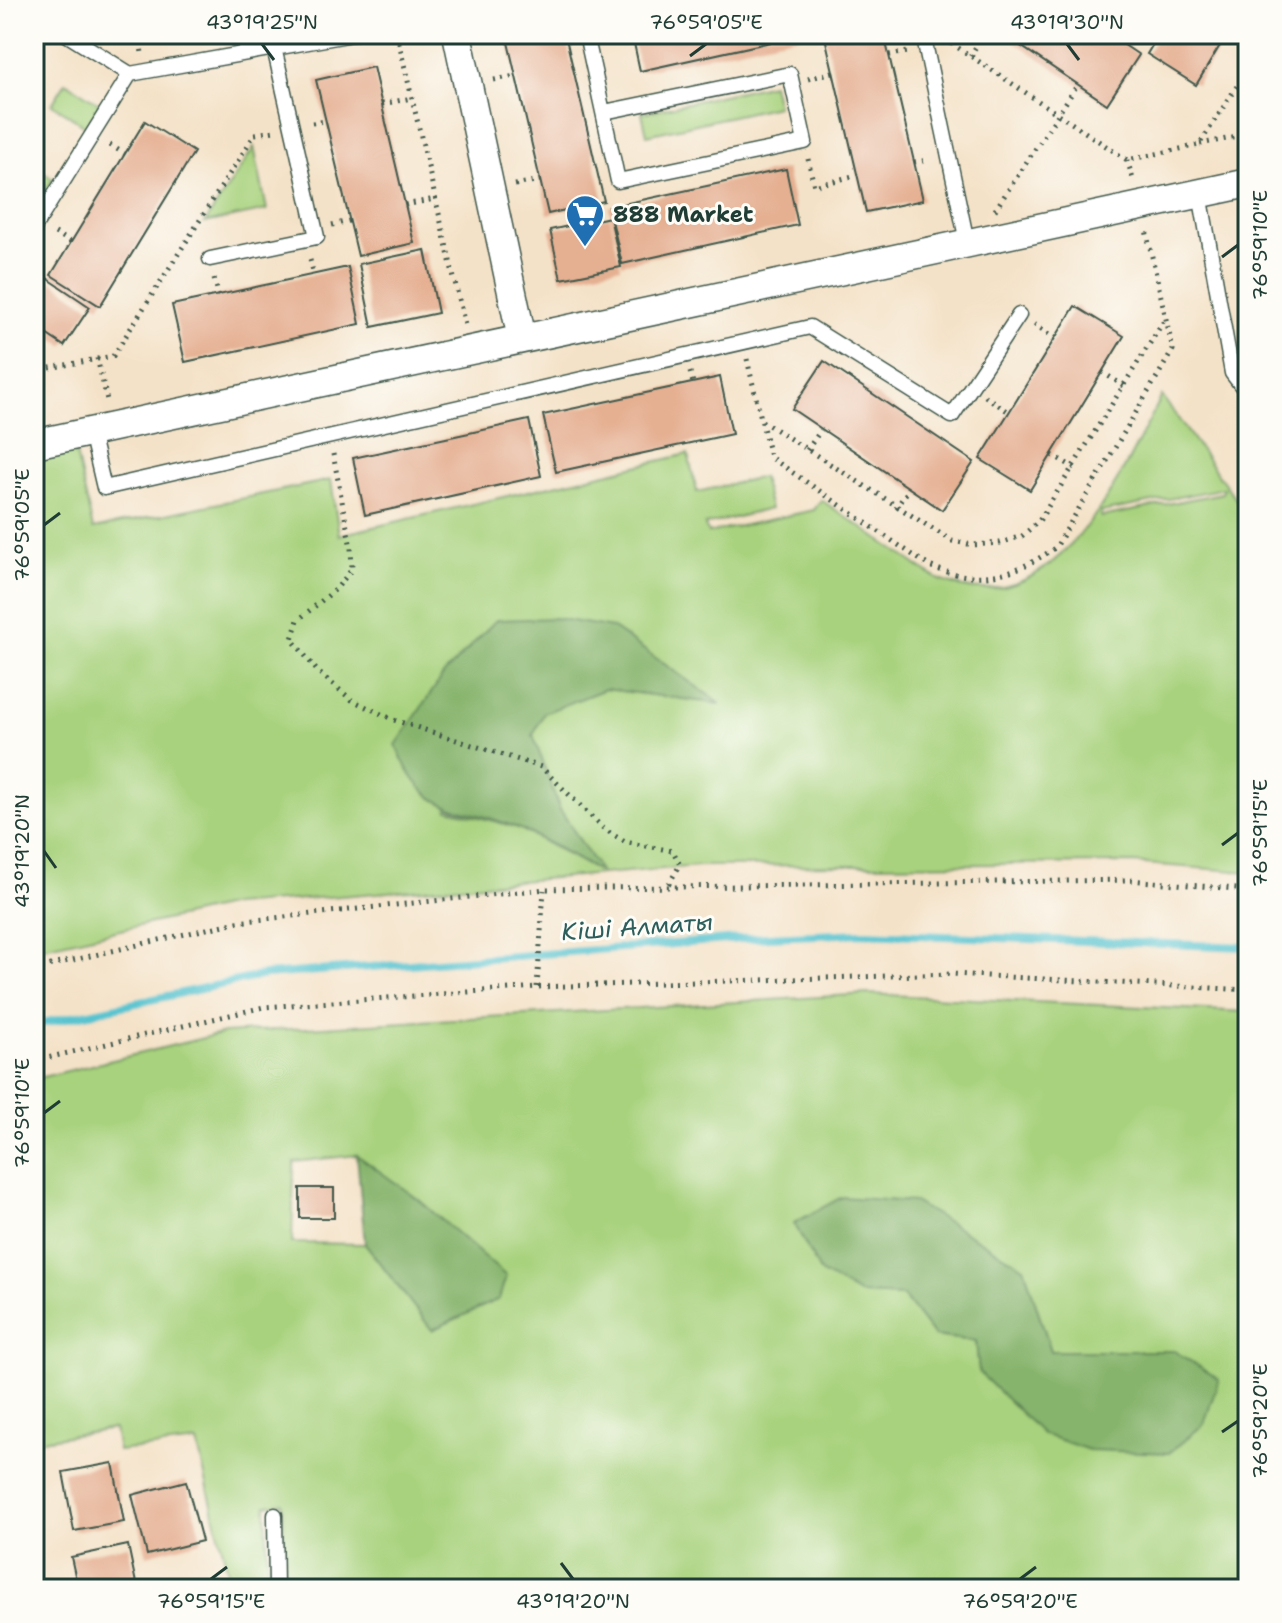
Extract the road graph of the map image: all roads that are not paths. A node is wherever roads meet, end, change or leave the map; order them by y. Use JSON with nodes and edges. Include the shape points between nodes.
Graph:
{"nodes":[{"id":1,"x":66,"y":34,"type":"edge"},
{"id":2,"x":353,"y":34,"type":"edge"},
{"id":3,"x":457,"y":34,"type":"edge"},
{"id":4,"x":586,"y":34,"type":"edge"},
{"id":5,"x":923,"y":34,"type":"edge"},
{"id":6,"x":273,"y":41,"type":"edge"},
{"id":7,"x":130,"y":74,"type":"junction"},
{"id":8,"x":604,"y":112,"type":"junction"},
{"id":9,"x":1248,"y":183,"type":"edge"},
{"id":10,"x":1200,"y":194,"type":"junction"},
{"id":11,"x":34,"y":228,"type":"edge"},
{"id":12,"x":971,"y":241,"type":"junction"},
{"id":13,"x":210,"y":259,"type":"dead end"},
{"id":14,"x":1019,"y":315,"type":"dead end"},
{"id":15,"x":522,"y":339,"type":"junction"},
{"id":16,"x":1248,"y":394,"type":"edge"},
{"id":17,"x":102,"y":430,"type":"junction"},
{"id":18,"x":34,"y":444,"type":"edge"},
{"id":19,"x":275,"y":1515,"type":"dead end"},
{"id":20,"x":276,"y":1589,"type":"edge"}],
"edges":[{"from":1,"to":7,"type":"lane"},
{"from":2,"to":6,"type":"lane"},
{"from":3,"to":15,"type":"street"},
{"from":4,"to":8,"type":"lane"},
{"from":5,"to":12,"type":"lane"},
{"from":6,"to":7,"type":"lane"},
{"from":6,"to":13,"type":"lane","via":[[317,237]]},
{"from":7,"to":11,"type":"lane"},
{"from":8,"to":8,"type":"lane","via":[[790,74],[805,142],[618,181]]},
{"from":9,"to":10,"type":"street"},
{"from":10,"to":12,"type":"street"},
{"from":10,"to":16,"type":"lane","via":[[1232,373]]},
{"from":12,"to":15,"type":"street"},
{"from":14,"to":17,"type":"lane","via":[[952,416],[810,327],[104,488]]},
{"from":15,"to":17,"type":"street"},
{"from":17,"to":18,"type":"street"},
{"from":19,"to":20,"type":"lane"}]}
